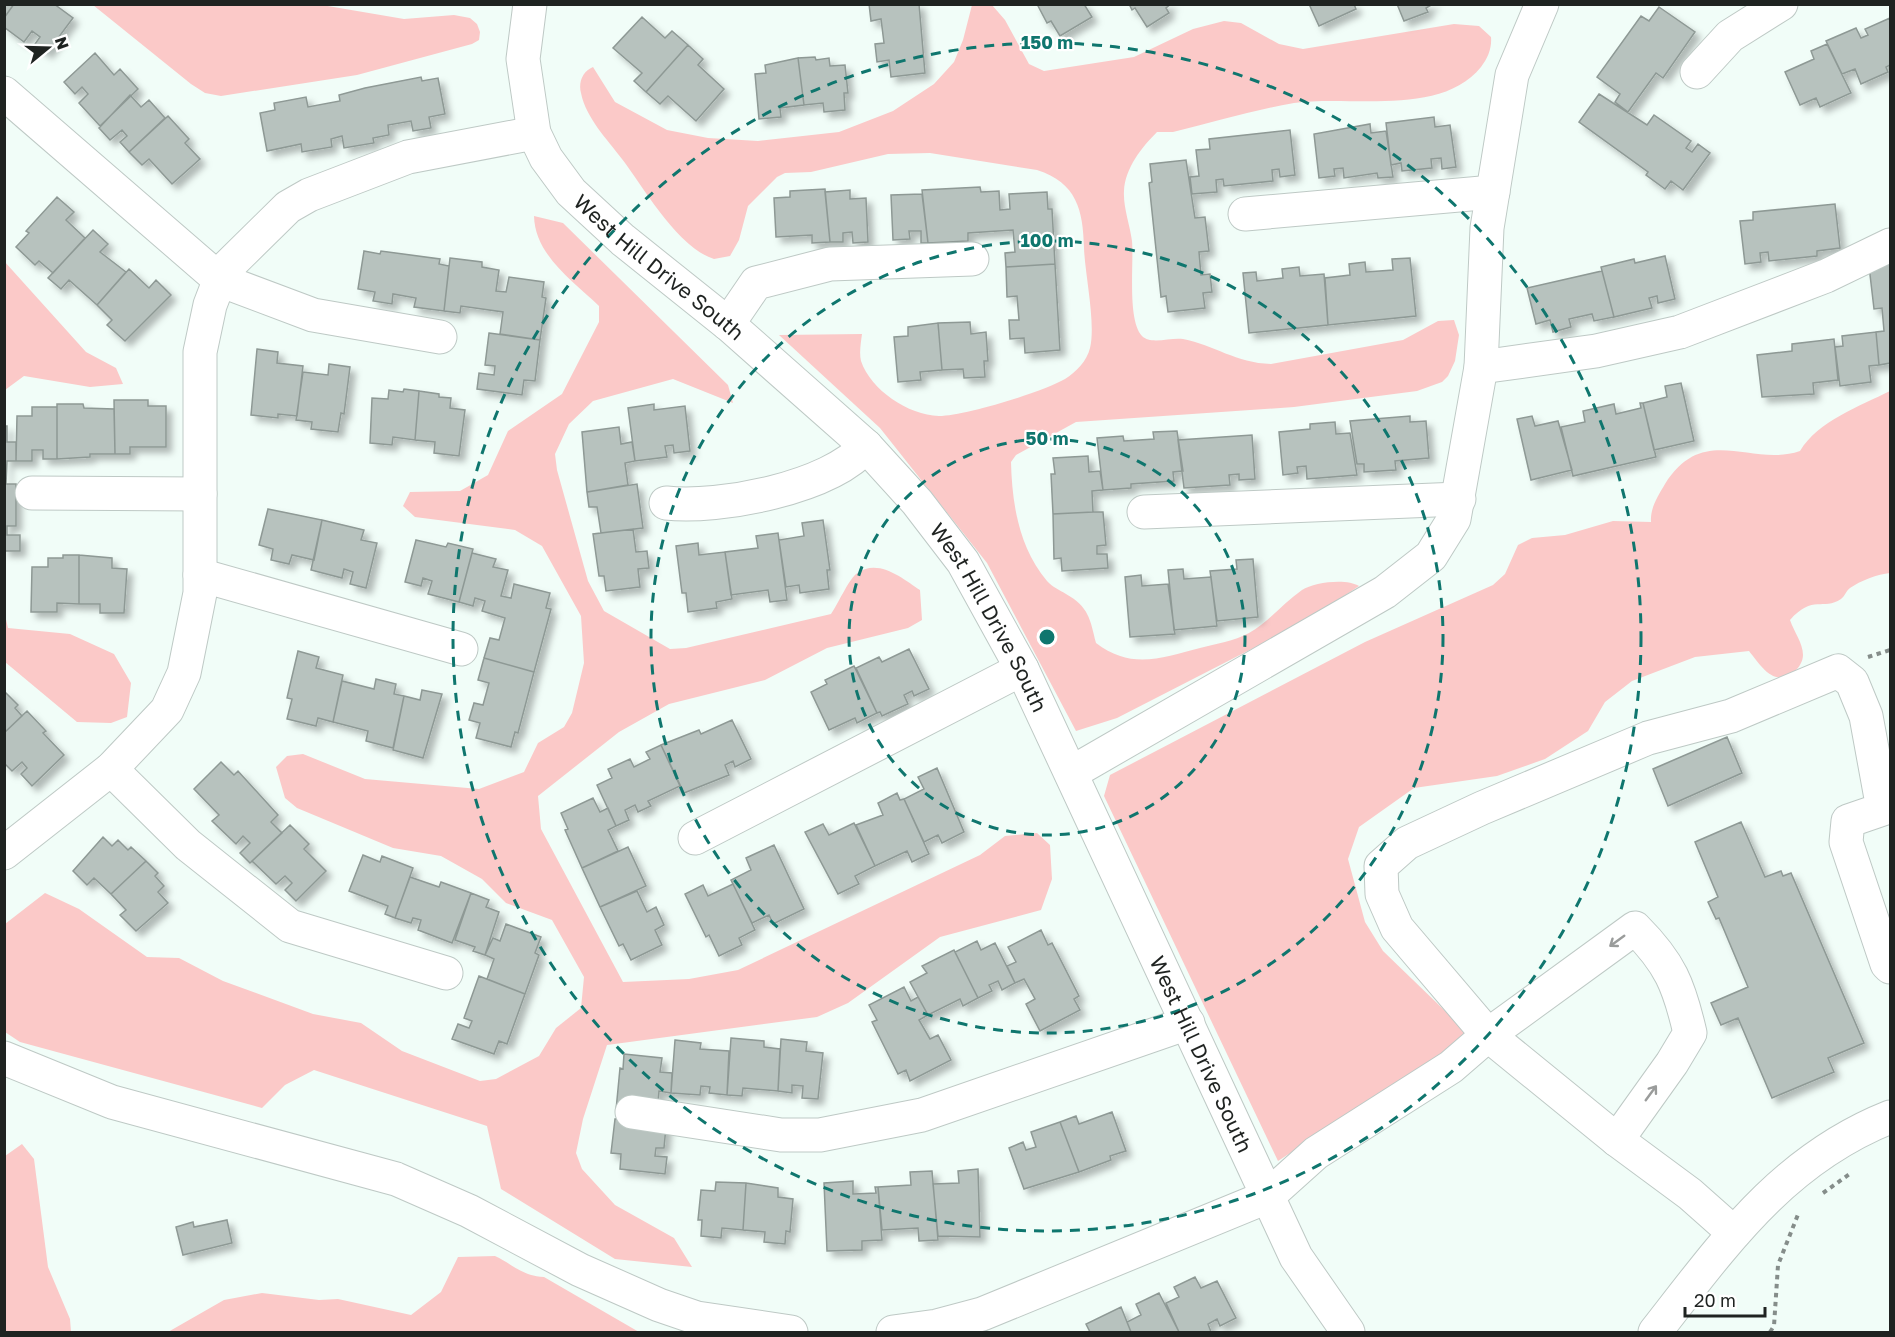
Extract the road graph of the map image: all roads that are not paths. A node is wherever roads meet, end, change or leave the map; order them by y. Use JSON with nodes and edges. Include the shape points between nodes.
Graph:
{"nodes":[{"id":1,"x":530,"y":4,"type":"edge"},
{"id":2,"x":1542,"y":4,"type":"edge"},
{"id":3,"x":1781,"y":4,"type":"edge"},
{"id":4,"x":1697,"y":72,"type":"dead end"},
{"id":5,"x":4,"y":93,"type":"edge"},
{"id":6,"x":534,"y":133,"type":"junction"},
{"id":7,"x":1493,"y":192,"type":"junction"},
{"id":8,"x":1245,"y":214,"type":"dead end"},
{"id":9,"x":1890,"y":245,"type":"edge"},
{"id":10,"x":972,"y":260,"type":"dead end"},
{"id":11,"x":220,"y":280,"type":"junction"},
{"id":12,"x":728,"y":324,"type":"junction"},
{"id":13,"x":440,"y":337,"type":"dead end"},
{"id":14,"x":1481,"y":367,"type":"junction"},
{"id":15,"x":866,"y":446,"type":"junction"},
{"id":16,"x":32,"y":493,"type":"dead end"},
{"id":17,"x":200,"y":495,"type":"junction"},
{"id":18,"x":1459,"y":499,"type":"junction"},
{"id":19,"x":666,"y":503,"type":"dead end"},
{"id":20,"x":1144,"y":512,"type":"dead end"},
{"id":21,"x":200,"y":576,"type":"junction"},
{"id":22,"x":461,"y":649,"type":"dead end"},
{"id":23,"x":1022,"y":669,"type":"junction"},
{"id":24,"x":111,"y":769,"type":"junction"},
{"id":25,"x":1071,"y":773,"type":"junction"},
{"id":26,"x":695,"y":838,"type":"dead end"},
{"id":27,"x":9,"y":841,"type":"edge"},
{"id":28,"x":1890,"y":967,"type":"edge"},
{"id":29,"x":446,"y":973,"type":"dead end"},
{"id":30,"x":1188,"y":1023,"type":"junction"},
{"id":31,"x":1488,"y":1035,"type":"junction"},
{"id":32,"x":4,"y":1058,"type":"edge"},
{"id":33,"x":632,"y":1112,"type":"dead end"},
{"id":34,"x":1890,"y":1117,"type":"edge"},
{"id":35,"x":1617,"y":1140,"type":"junction"},
{"id":36,"x":1267,"y":1197,"type":"junction"},
{"id":37,"x":1734,"y":1233,"type":"junction"},
{"id":38,"x":790,"y":1332,"type":"edge"},
{"id":39,"x":893,"y":1332,"type":"edge"},
{"id":40,"x":1348,"y":1332,"type":"edge"},
{"id":41,"x":1655,"y":1332,"type":"edge"}],
"edges":[{"from":1,"to":6,"type":"street","name":"West Hill Drive South","via":[[523,59]]},
{"from":2,"to":7,"type":"street","via":[[1512,75]]},
{"from":3,"to":4,"type":"street","via":[[1730,36]]},
{"from":5,"to":11,"type":"street"},
{"from":6,"to":11,"type":"street","via":[[408,157],[309,195],[288,207],[223,271]]},
{"from":6,"to":12,"type":"street","name":"West Hill Drive South","via":[[546,158],[571,192],[623,240]]},
{"from":7,"to":8,"type":"street"},
{"from":7,"to":14,"type":"street","via":[[1487,228]]},
{"from":9,"to":14,"type":"street","via":[[1826,276],[1680,332],[1596,351]]},
{"from":10,"to":12,"type":"street","via":[[830,264],[756,283]]},
{"from":11,"to":13,"type":"street","via":[[313,315]]},
{"from":11,"to":17,"type":"street","via":[[210,305],[201,352]]},
{"from":12,"to":15,"type":"street","name":"West Hill Drive South"},
{"from":14,"to":18,"type":"street"},
{"from":15,"to":19,"type":"street","via":[[857,457],[814,480],[717,504]]},
{"from":15,"to":23,"type":"street","name":"West Hill Drive South","via":[[917,502],[963,562]]},
{"from":16,"to":17,"type":"street"},
{"from":17,"to":21,"type":"street"},
{"from":18,"to":20,"type":"street"},
{"from":18,"to":25,"type":"street","via":[[1454,519],[1431,556],[1385,592]]},
{"from":21,"to":22,"type":"street"},
{"from":21,"to":24,"type":"street","via":[[200,594],[180,682],[167,710]]},
{"from":23,"to":25,"type":"street","name":"West Hill Drive South"},
{"from":23,"to":26,"type":"street"},
{"from":24,"to":27,"type":"street"},
{"from":24,"to":29,"type":"street","via":[[188,845],[290,926]]},
{"from":25,"to":30,"type":"street","name":"West Hill Drive South"},
{"from":28,"to":31,"type":"street","via":[[1846,842],[1848,821],[1883,809],[1866,716],[1852,682],[1838,672],[1731,716],[1647,738],[1482,808],[1407,843],[1381,866],[1383,894],[1397,928]]},
{"from":30,"to":33,"type":"street","via":[[922,1115],[819,1135],[781,1135]]},
{"from":30,"to":36,"type":"street","name":"West Hill Drive South"},
{"from":31,"to":35,"type":"street"},
{"from":35,"to":31,"type":"street","one_way":true,"via":[[1690,1033],[1681,996],[1660,953],[1635,928]]},
{"from":31,"to":36,"type":"street","via":[[1451,1067],[1316,1153]]},
{"from":32,"to":38,"type":"street","via":[[112,1102],[396,1179],[469,1210],[580,1270],[658,1305],[697,1317]]},
{"from":34,"to":37,"type":"street","via":[[1839,1140],[1809,1162],[1771,1192]]},
{"from":35,"to":37,"type":"street","via":[[1690,1194]]},
{"from":36,"to":39,"type":"street","via":[[982,1314],[938,1326]]},
{"from":36,"to":40,"type":"street","name":"West Hill Drive South","via":[[1296,1257]]},
{"from":37,"to":41,"type":"street"}]}
